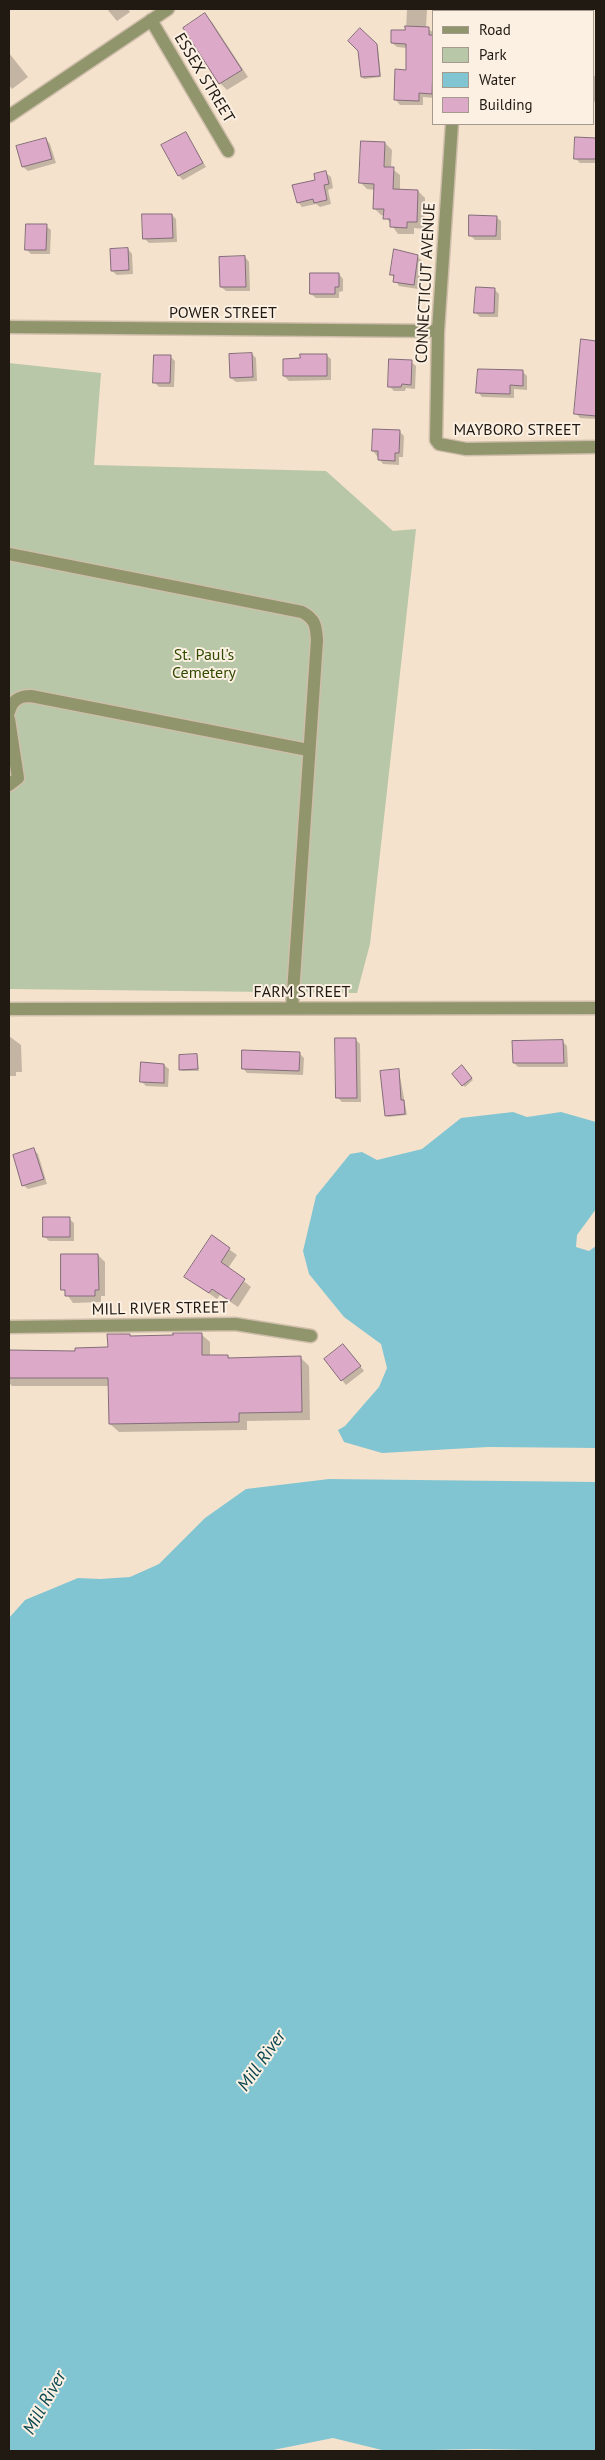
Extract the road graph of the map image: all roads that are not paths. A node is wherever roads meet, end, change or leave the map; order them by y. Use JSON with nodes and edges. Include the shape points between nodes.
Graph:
{"nodes":[{"id":1,"x":168,"y":9,"type":"edge"},
{"id":2,"x":151,"y":20,"type":"junction"},
{"id":3,"x":9,"y":116,"type":"edge"},
{"id":4,"x":452,"y":125,"type":"edge"},
{"id":5,"x":228,"y":151,"type":"dead end"},
{"id":6,"x":9,"y":327,"type":"edge"},
{"id":7,"x":438,"y":331,"type":"junction"},
{"id":8,"x":438,"y":443,"type":"joint"},
{"id":9,"x":596,"y":447,"type":"edge"},
{"id":10,"x":9,"y":554,"type":"edge"},
{"id":11,"x":9,"y":712,"type":"edge"},
{"id":12,"x":9,"y":719,"type":"edge"},
{"id":13,"x":308,"y":750,"type":"junction"},
{"id":14,"x":9,"y":785,"type":"edge"},
{"id":15,"x":292,"y":1008,"type":"junction"},
{"id":16,"x":596,"y":1008,"type":"edge"},
{"id":17,"x":9,"y":1009,"type":"edge"},
{"id":18,"x":9,"y":1327,"type":"edge"},
{"id":19,"x":311,"y":1336,"type":"dead end"}],
"edges":[{"from":1,"to":2,"type":"street"},
{"from":2,"to":3,"type":"street"},
{"from":2,"to":5,"type":"street","name":"ESSEX STREET"},
{"from":4,"to":7,"type":"street","name":"CONNECTICUT AVENUE"},
{"from":6,"to":7,"type":"street","name":"POWER STREET"},
{"from":7,"to":8,"type":"street","name":"CONNECTICUT AVENUE"},
{"from":8,"to":9,"type":"street","name":"MAYBORO STREET","via":[[449,448],[466,449]]},
{"from":10,"to":13,"type":"street","via":[[302,612],[312,618],[316,624],[317,640]]},
{"from":11,"to":13,"type":"street","via":[[14,700],[31,696]]},
{"from":12,"to":14,"type":"street","via":[[18,778]]},
{"from":13,"to":15,"type":"street"},
{"from":15,"to":16,"type":"street","name":"FARM STREET"},
{"from":15,"to":17,"type":"street","name":"FARM STREET"},
{"from":18,"to":19,"type":"street","name":"MILL RIVER STREET","via":[[235,1324]]}]}
